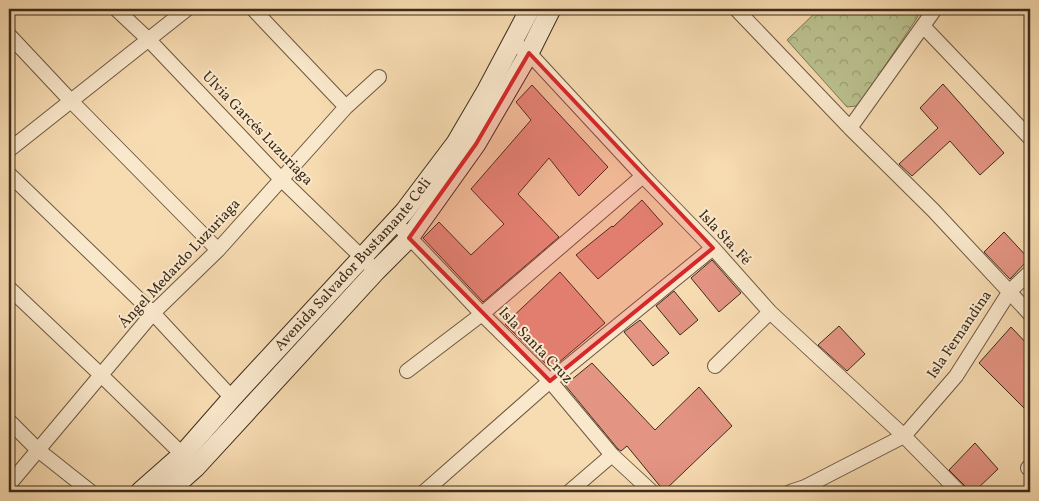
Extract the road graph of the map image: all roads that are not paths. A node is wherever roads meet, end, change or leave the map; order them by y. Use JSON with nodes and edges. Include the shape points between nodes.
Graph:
{"nodes":[{"id":1,"x":116,"y":9,"type":"edge"},
{"id":2,"x":186,"y":9,"type":"edge"},
{"id":3,"x":253,"y":9,"type":"edge"},
{"id":4,"x":530,"y":9,"type":"edge"},
{"id":5,"x":551,"y":9,"type":"edge"},
{"id":6,"x":736,"y":9,"type":"edge"},
{"id":7,"x":935,"y":9,"type":"edge"},
{"id":8,"x":924,"y":26,"type":"junction"},
{"id":9,"x":9,"y":35,"type":"edge"},
{"id":10,"x":149,"y":40,"type":"junction"},
{"id":11,"x":513,"y":43,"type":"junction"},
{"id":12,"x":529,"y":53,"type":"junction"},
{"id":13,"x":379,"y":77,"type":"dead end"},
{"id":14,"x":71,"y":100,"type":"junction"},
{"id":15,"x":346,"y":107,"type":"junction"},
{"id":16,"x":850,"y":128,"type":"junction"},
{"id":17,"x":1030,"y":138,"type":"edge"},
{"id":18,"x":9,"y":150,"type":"edge"},
{"id":19,"x":9,"y":174,"type":"edge"},
{"id":20,"x":643,"y":176,"type":"junction"},
{"id":21,"x":281,"y":179,"type":"junction"},
{"id":22,"x":395,"y":222,"type":"junction"},
{"id":23,"x":409,"y":238,"type":"junction"},
{"id":24,"x":713,"y":248,"type":"junction"},
{"id":25,"x":218,"y":250,"type":"junction"},
{"id":26,"x":362,"y":256,"type":"junction"},
{"id":27,"x":376,"y":271,"type":"junction"},
{"id":28,"x":1030,"y":272,"type":"edge"},
{"id":29,"x":9,"y":288,"type":"edge"},
{"id":30,"x":1010,"y":291,"type":"junction"},
{"id":31,"x":770,"y":312,"type":"junction"},
{"id":32,"x":153,"y":313,"type":"junction"},
{"id":33,"x":482,"y":314,"type":"junction"},
{"id":34,"x":1030,"y":314,"type":"edge"},
{"id":35,"x":715,"y":366,"type":"dead end"},
{"id":36,"x":407,"y":371,"type":"dead end"},
{"id":37,"x":102,"y":376,"type":"junction"},
{"id":38,"x":550,"y":381,"type":"junction"},
{"id":39,"x":232,"y":398,"type":"junction"},
{"id":40,"x":9,"y":421,"type":"edge"},
{"id":41,"x":904,"y":436,"type":"junction"},
{"id":42,"x":38,"y":450,"type":"junction"},
{"id":43,"x":612,"y":455,"type":"junction"},
{"id":44,"x":188,"y":461,"type":"junction"},
{"id":45,"x":12,"y":481,"type":"dead end"},
{"id":46,"x":91,"y":492,"type":"edge"},
{"id":47,"x":140,"y":492,"type":"edge"},
{"id":48,"x":168,"y":492,"type":"edge"},
{"id":49,"x":424,"y":492,"type":"edge"},
{"id":50,"x":569,"y":492,"type":"edge"},
{"id":51,"x":652,"y":492,"type":"edge"},
{"id":52,"x":790,"y":492,"type":"edge"},
{"id":53,"x":959,"y":492,"type":"edge"}],
"edges":[{"from":1,"to":10,"type":"street","name":"Ulvia Garcés Luzuriaga"},
{"from":2,"to":10,"type":"street"},
{"from":3,"to":15,"type":"street"},
{"from":4,"to":11,"type":"main road","name":"Avenida Salvador Bustamante Celi"},
{"from":5,"to":12,"type":"main road","name":"Avenida Salvador Bustamante Celi"},
{"from":6,"to":16,"type":"street"},
{"from":7,"to":8,"type":"street"},
{"from":8,"to":16,"type":"street"},
{"from":8,"to":17,"type":"street"},
{"from":9,"to":14,"type":"street"},
{"from":10,"to":14,"type":"street"},
{"from":10,"to":21,"type":"street","name":"Ulvia Garcés Luzuriaga"},
{"from":11,"to":12,"type":"street","name":"Isla Sta. Fé"},
{"from":11,"to":22,"type":"main road","name":"Avenida Salvador Bustamante Celi","via":[[456,143]]},
{"from":12,"to":20,"type":"street","name":"Isla Sta. Fé"},
{"from":12,"to":23,"type":"main road","name":"Avenida Salvador Bustamante Celi","via":[[476,144]]},
{"from":13,"to":15,"type":"street","name":"Ángel Medardo Luzuriaga"},
{"from":14,"to":18,"type":"street"},
{"from":14,"to":25,"type":"street"},
{"from":15,"to":21,"type":"street","name":"Ángel Medardo Luzuriaga"},
{"from":16,"to":30,"type":"street"},
{"from":19,"to":32,"type":"street"},
{"from":20,"to":24,"type":"street","name":"Isla Sta. Fé"},
{"from":20,"to":33,"type":"street"},
{"from":21,"to":25,"type":"street","name":"Ángel Medardo Luzuriaga"},
{"from":21,"to":26,"type":"street","name":"Ulvia Garcés Luzuriaga"},
{"from":22,"to":23,"type":"street","name":"Isla Santa Cruz"},
{"from":22,"to":26,"type":"main road","name":"Avenida Salvador Bustamante Celi"},
{"from":23,"to":27,"type":"main road","name":"Avenida Salvador Bustamante Celi"},
{"from":23,"to":33,"type":"street","name":"Isla Santa Cruz"},
{"from":24,"to":31,"type":"street","name":"Isla Sta. Fé"},
{"from":24,"to":38,"type":"street"},
{"from":25,"to":32,"type":"street","name":"Ángel Medardo Luzuriaga"},
{"from":26,"to":27,"type":"street","name":"Ulvia Garcés Luzuriaga"},
{"from":26,"to":39,"type":"main road","name":"Avenida Salvador Bustamante Celi"},
{"from":27,"to":44,"type":"main road","name":"Avenida Salvador Bustamante Celi"},
{"from":28,"to":30,"type":"street","name":"Isla Fernandina"},
{"from":29,"to":37,"type":"street"},
{"from":30,"to":34,"type":"street"},
{"from":30,"to":41,"type":"street","name":"Isla Fernandina","via":[[956,376]]},
{"from":31,"to":35,"type":"street"},
{"from":31,"to":41,"type":"street","name":"Isla Sta. Fé"},
{"from":32,"to":37,"type":"street","name":"Ángel Medardo Luzuriaga"},
{"from":32,"to":39,"type":"street"},
{"from":33,"to":36,"type":"street"},
{"from":33,"to":38,"type":"street","name":"Isla Santa Cruz"},
{"from":37,"to":42,"type":"street","name":"Ángel Medardo Luzuriaga"},
{"from":37,"to":44,"type":"street"},
{"from":38,"to":43,"type":"street","name":"Isla Santa Cruz"},
{"from":38,"to":49,"type":"street"},
{"from":39,"to":44,"type":"main road","name":"Avenida Salvador Bustamante Celi"},
{"from":40,"to":42,"type":"street"},
{"from":41,"to":52,"type":"street","name":"Isla Fernandina"},
{"from":41,"to":53,"type":"street","name":"Isla Sta. Fé"},
{"from":42,"to":45,"type":"street","name":"Ángel Medardo Luzuriaga"},
{"from":42,"to":46,"type":"street"},
{"from":43,"to":50,"type":"street"},
{"from":43,"to":51,"type":"street","name":"Isla Santa Cruz"},
{"from":44,"to":47,"type":"main road","name":"Avenida Salvador Bustamante Celi"},
{"from":44,"to":48,"type":"main road","name":"Avenida Salvador Bustamante Celi"}]}
